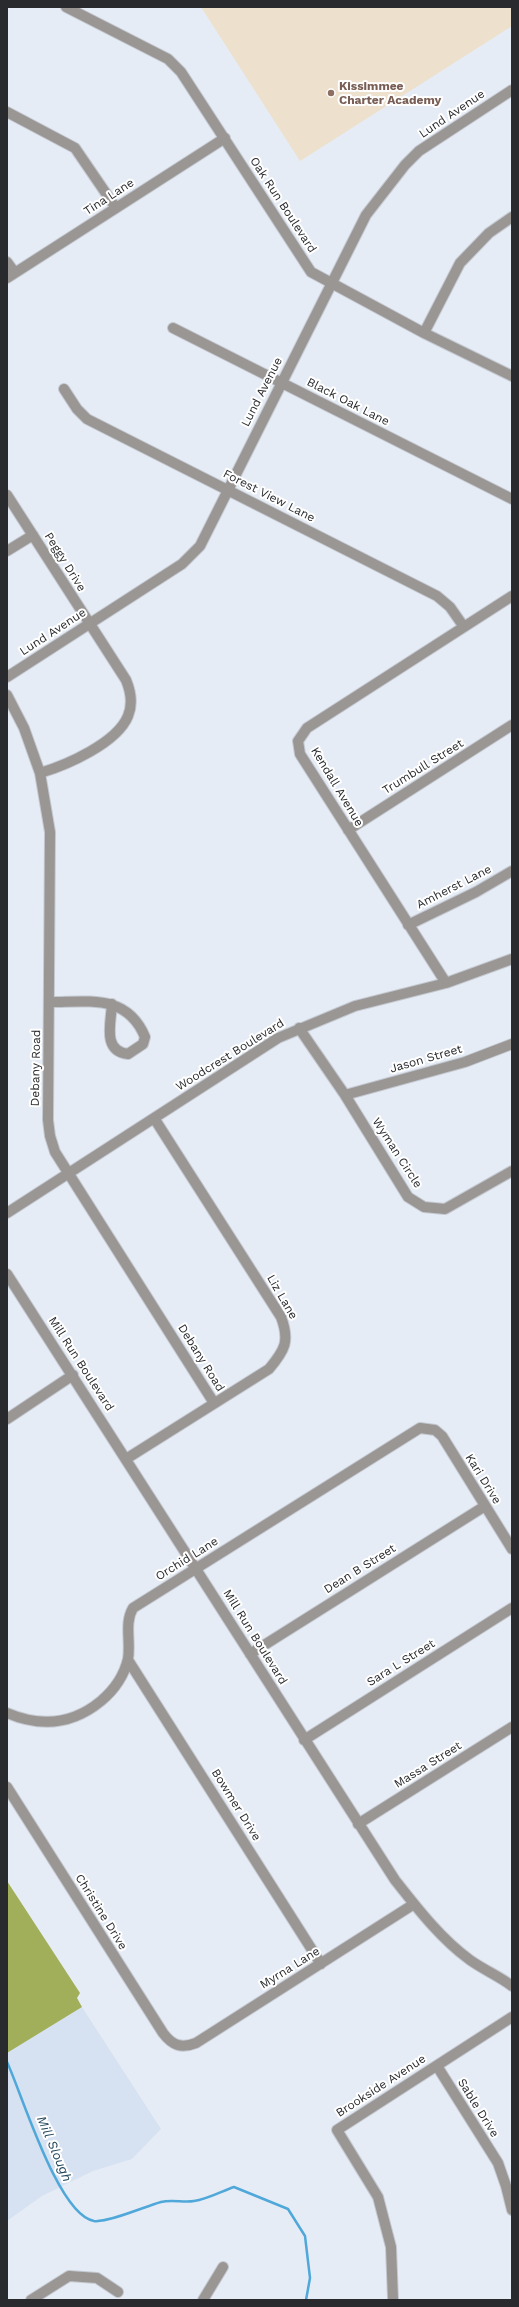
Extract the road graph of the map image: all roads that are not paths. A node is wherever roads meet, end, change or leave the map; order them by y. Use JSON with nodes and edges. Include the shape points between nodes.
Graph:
{"nodes":[{"id":1,"x":66,"y":7,"type":"edge"},
{"id":2,"x":80,"y":10,"type":"edge"},
{"id":3,"x":512,"y":90,"type":"edge"},
{"id":4,"x":7,"y":112,"type":"edge"},
{"id":5,"x":225,"y":138,"type":"junction"},
{"id":6,"x":116,"y":208,"type":"junction"},
{"id":7,"x":512,"y":218,"type":"edge"},
{"id":8,"x":7,"y":262,"type":"edge"},
{"id":9,"x":11,"y":276,"type":"edge"},
{"id":10,"x":331,"y":285,"type":"junction"},
{"id":11,"x":173,"y":328,"type":"dead end"},
{"id":12,"x":424,"y":333,"type":"junction"},
{"id":13,"x":512,"y":376,"type":"edge"},
{"id":14,"x":281,"y":383,"type":"junction"},
{"id":15,"x":64,"y":388,"type":"dead end"},
{"id":16,"x":228,"y":490,"type":"junction"},
{"id":17,"x":7,"y":495,"type":"edge"},
{"id":18,"x":512,"y":499,"type":"edge"},
{"id":19,"x":33,"y":535,"type":"junction"},
{"id":20,"x":7,"y":552,"type":"edge"},
{"id":21,"x":512,"y":596,"type":"edge"},
{"id":22,"x":89,"y":624,"type":"junction"},
{"id":23,"x":464,"y":627,"type":"junction"},
{"id":24,"x":7,"y":677,"type":"edge"},
{"id":25,"x":7,"y":695,"type":"edge"},
{"id":26,"x":512,"y":725,"type":"edge"},
{"id":27,"x":40,"y":773,"type":"junction"},
{"id":28,"x":348,"y":830,"type":"junction"},
{"id":29,"x":512,"y":871,"type":"edge"},
{"id":30,"x":408,"y":925,"type":"junction"},
{"id":31,"x":512,"y":959,"type":"edge"},
{"id":32,"x":446,"y":983,"type":"junction"},
{"id":33,"x":50,"y":1002,"type":"junction"},
{"id":34,"x":112,"y":1004,"type":"junction"},
{"id":35,"x":299,"y":1028,"type":"junction"},
{"id":36,"x":512,"y":1044,"type":"edge"},
{"id":37,"x":345,"y":1095,"type":"junction"},
{"id":38,"x":154,"y":1118,"type":"junction"},
{"id":39,"x":512,"y":1171,"type":"edge"},
{"id":40,"x":69,"y":1174,"type":"junction"},
{"id":41,"x":7,"y":1213,"type":"edge"},
{"id":42,"x":7,"y":1274,"type":"edge"},
{"id":43,"x":73,"y":1375,"type":"junction"},
{"id":44,"x":214,"y":1403,"type":"junction"},
{"id":45,"x":7,"y":1419,"type":"edge"},
{"id":46,"x":428,"y":1428,"type":"joint"},
{"id":47,"x":126,"y":1460,"type":"junction"},
{"id":48,"x":485,"y":1506,"type":"junction"},
{"id":49,"x":512,"y":1549,"type":"edge"},
{"id":50,"x":196,"y":1569,"type":"junction"},
{"id":51,"x":512,"y":1608,"type":"edge"},
{"id":52,"x":250,"y":1654,"type":"junction"},
{"id":53,"x":128,"y":1660,"type":"junction"},
{"id":54,"x":7,"y":1713,"type":"edge"},
{"id":55,"x":512,"y":1728,"type":"edge"},
{"id":56,"x":304,"y":1740,"type":"junction"},
{"id":57,"x":7,"y":1787,"type":"edge"},
{"id":58,"x":358,"y":1824,"type":"junction"},
{"id":59,"x":414,"y":1904,"type":"junction"},
{"id":60,"x":321,"y":1964,"type":"junction"},
{"id":61,"x":512,"y":1986,"type":"edge"},
{"id":62,"x":512,"y":2017,"type":"edge"},
{"id":63,"x":178,"y":2046,"type":"joint"},
{"id":64,"x":437,"y":2066,"type":"junction"},
{"id":65,"x":512,"y":2210,"type":"edge"},
{"id":66,"x":223,"y":2267,"type":"dead end"},
{"id":67,"x":118,"y":2292,"type":"dead end"},
{"id":68,"x":31,"y":2300,"type":"edge"},
{"id":69,"x":203,"y":2300,"type":"edge"},
{"id":70,"x":393,"y":2300,"type":"edge"}],
"edges":[{"from":1,"to":2,"type":"street","name":"Oak Run Boulevard"},
{"from":2,"to":5,"type":"street","name":"Oak Run Boulevard","via":[[168,59],[181,72]]},
{"from":3,"to":10,"type":"street","name":"Lund Avenue","via":[[419,151],[405,165],[366,215]]},
{"from":4,"to":6,"type":"street","via":[[75,148]]},
{"from":5,"to":6,"type":"street","name":"Tina Lane"},
{"from":5,"to":10,"type":"street","name":"Oak Run Boulevard","via":[[305,264],[311,272]]},
{"from":6,"to":9,"type":"street","name":"Tina Lane"},
{"from":7,"to":12,"type":"street","via":[[489,233],[460,263]]},
{"from":8,"to":9,"type":"street"},
{"from":10,"to":12,"type":"street","name":"Oak Run Boulevard"},
{"from":10,"to":14,"type":"street","name":"Lund Avenue"},
{"from":11,"to":14,"type":"street","name":"Black Oak Lane"},
{"from":12,"to":13,"type":"street","name":"Oak Run Boulevard"},
{"from":14,"to":16,"type":"street","name":"Lund Avenue"},
{"from":14,"to":18,"type":"street","name":"Black Oak Lane"},
{"from":15,"to":16,"type":"street","name":"Forest View Lane","via":[[76,409],[87,419]]},
{"from":16,"to":22,"type":"street","name":"Lund Avenue","via":[[200,546],[182,564]]},
{"from":16,"to":23,"type":"street","name":"Forest View Lane","via":[[437,596],[450,607]]},
{"from":17,"to":19,"type":"street","name":"Peggy Drive"},
{"from":19,"to":20,"type":"street"},
{"from":19,"to":22,"type":"street","name":"Peggy Drive"},
{"from":21,"to":23,"type":"street","name":"Kendall Avenue"},
{"from":22,"to":24,"type":"street","name":"Lund Avenue"},
{"from":22,"to":27,"type":"street","name":"Peggy Drive","via":[[126,680],[131,706],[128,716],[115,734],[76,760]]},
{"from":23,"to":28,"type":"street","name":"Kendall Avenue","via":[[307,728],[298,741],[300,754]]},
{"from":25,"to":27,"type":"street","name":"Debany Road","via":[[24,728]]},
{"from":26,"to":28,"type":"street","name":"Trumbull Street"},
{"from":27,"to":33,"type":"street","name":"Debany Road","via":[[50,832]]},
{"from":28,"to":30,"type":"street","name":"Kendall Avenue"},
{"from":29,"to":30,"type":"street","name":"Amherst Lane","via":[[476,892]]},
{"from":30,"to":32,"type":"street","name":"Kendall Avenue"},
{"from":31,"to":32,"type":"street","name":"Woodcrest Boulevard"},
{"from":32,"to":35,"type":"street","name":"Woodcrest Boulevard","via":[[355,1006]]},
{"from":33,"to":34,"type":"street"},
{"from":33,"to":40,"type":"street","name":"Debany Road","via":[[48,1120],[55,1152]]},
{"from":34,"to":34,"type":"street","via":[[126,1010],[145,1037],[143,1044],[128,1054],[119,1053],[112,1048],[109,1038]]},
{"from":35,"to":37,"type":"street","name":"Wyman Circle"},
{"from":35,"to":38,"type":"street","name":"Woodcrest Boulevard","via":[[278,1038]]},
{"from":36,"to":37,"type":"street","name":"Jason Street","via":[[465,1062]]},
{"from":37,"to":39,"type":"street","name":"Wyman Circle","via":[[408,1197],[424,1207],[445,1209]]},
{"from":38,"to":40,"type":"street","name":"Woodcrest Boulevard"},
{"from":38,"to":44,"type":"street","name":"Liz Lane","via":[[281,1317],[286,1332],[286,1343],[280,1356],[269,1369]]},
{"from":40,"to":41,"type":"street","name":"Woodcrest Boulevard"},
{"from":40,"to":44,"type":"street","name":"Debany Road"},
{"from":42,"to":43,"type":"street","name":"Mill Run Boulevard"},
{"from":43,"to":45,"type":"street"},
{"from":43,"to":47,"type":"street","name":"Mill Run Boulevard"},
{"from":44,"to":47,"type":"street","name":"Liz Lane"},
{"from":46,"to":48,"type":"street","name":"Kari Drive","via":[[442,1436]]},
{"from":46,"to":50,"type":"street","name":"Orchid Lane","via":[[413,1431]]},
{"from":47,"to":50,"type":"street","name":"Mill Run Boulevard"},
{"from":48,"to":49,"type":"street","name":"Kari Drive"},
{"from":48,"to":52,"type":"street","name":"Dean B Street"},
{"from":50,"to":52,"type":"street","name":"Mill Run Boulevard"},
{"from":50,"to":53,"type":"street","name":"Orchid Lane","via":[[133,1608],[129,1615]]},
{"from":51,"to":56,"type":"street","name":"Sara L Street"},
{"from":52,"to":56,"type":"street","name":"Mill Run Boulevard"},
{"from":53,"to":54,"type":"street","name":"Orchid Lane","via":[[121,1678],[112,1691],[76,1717],[47,1723],[30,1721]]},
{"from":53,"to":60,"type":"street","name":"Bowmer Drive"},
{"from":55,"to":58,"type":"street","name":"Massa Street"},
{"from":56,"to":58,"type":"street","name":"Mill Run Boulevard"},
{"from":57,"to":63,"type":"street","name":"Christine Drive","via":[[163,2033],[169,2041]]},
{"from":58,"to":59,"type":"street","name":"Mill Run Boulevard","via":[[379,1858]]},
{"from":59,"to":60,"type":"street","name":"Myrna Lane"},
{"from":59,"to":61,"type":"street","name":"Mill Run Boulevard","via":[[460,1952]]},
{"from":60,"to":63,"type":"street","name":"Myrna Lane","via":[[196,2043],[187,2047]]},
{"from":62,"to":64,"type":"street","name":"Brookside Avenue"},
{"from":64,"to":65,"type":"street","name":"Sable Drive","via":[[498,2163]]},
{"from":64,"to":70,"type":"street","name":"Brookside Avenue","via":[[337,2130],[378,2197],[391,2247]]},
{"from":66,"to":69,"type":"street"},
{"from":67,"to":68,"type":"street","via":[[97,2278],[69,2276]]}]}
